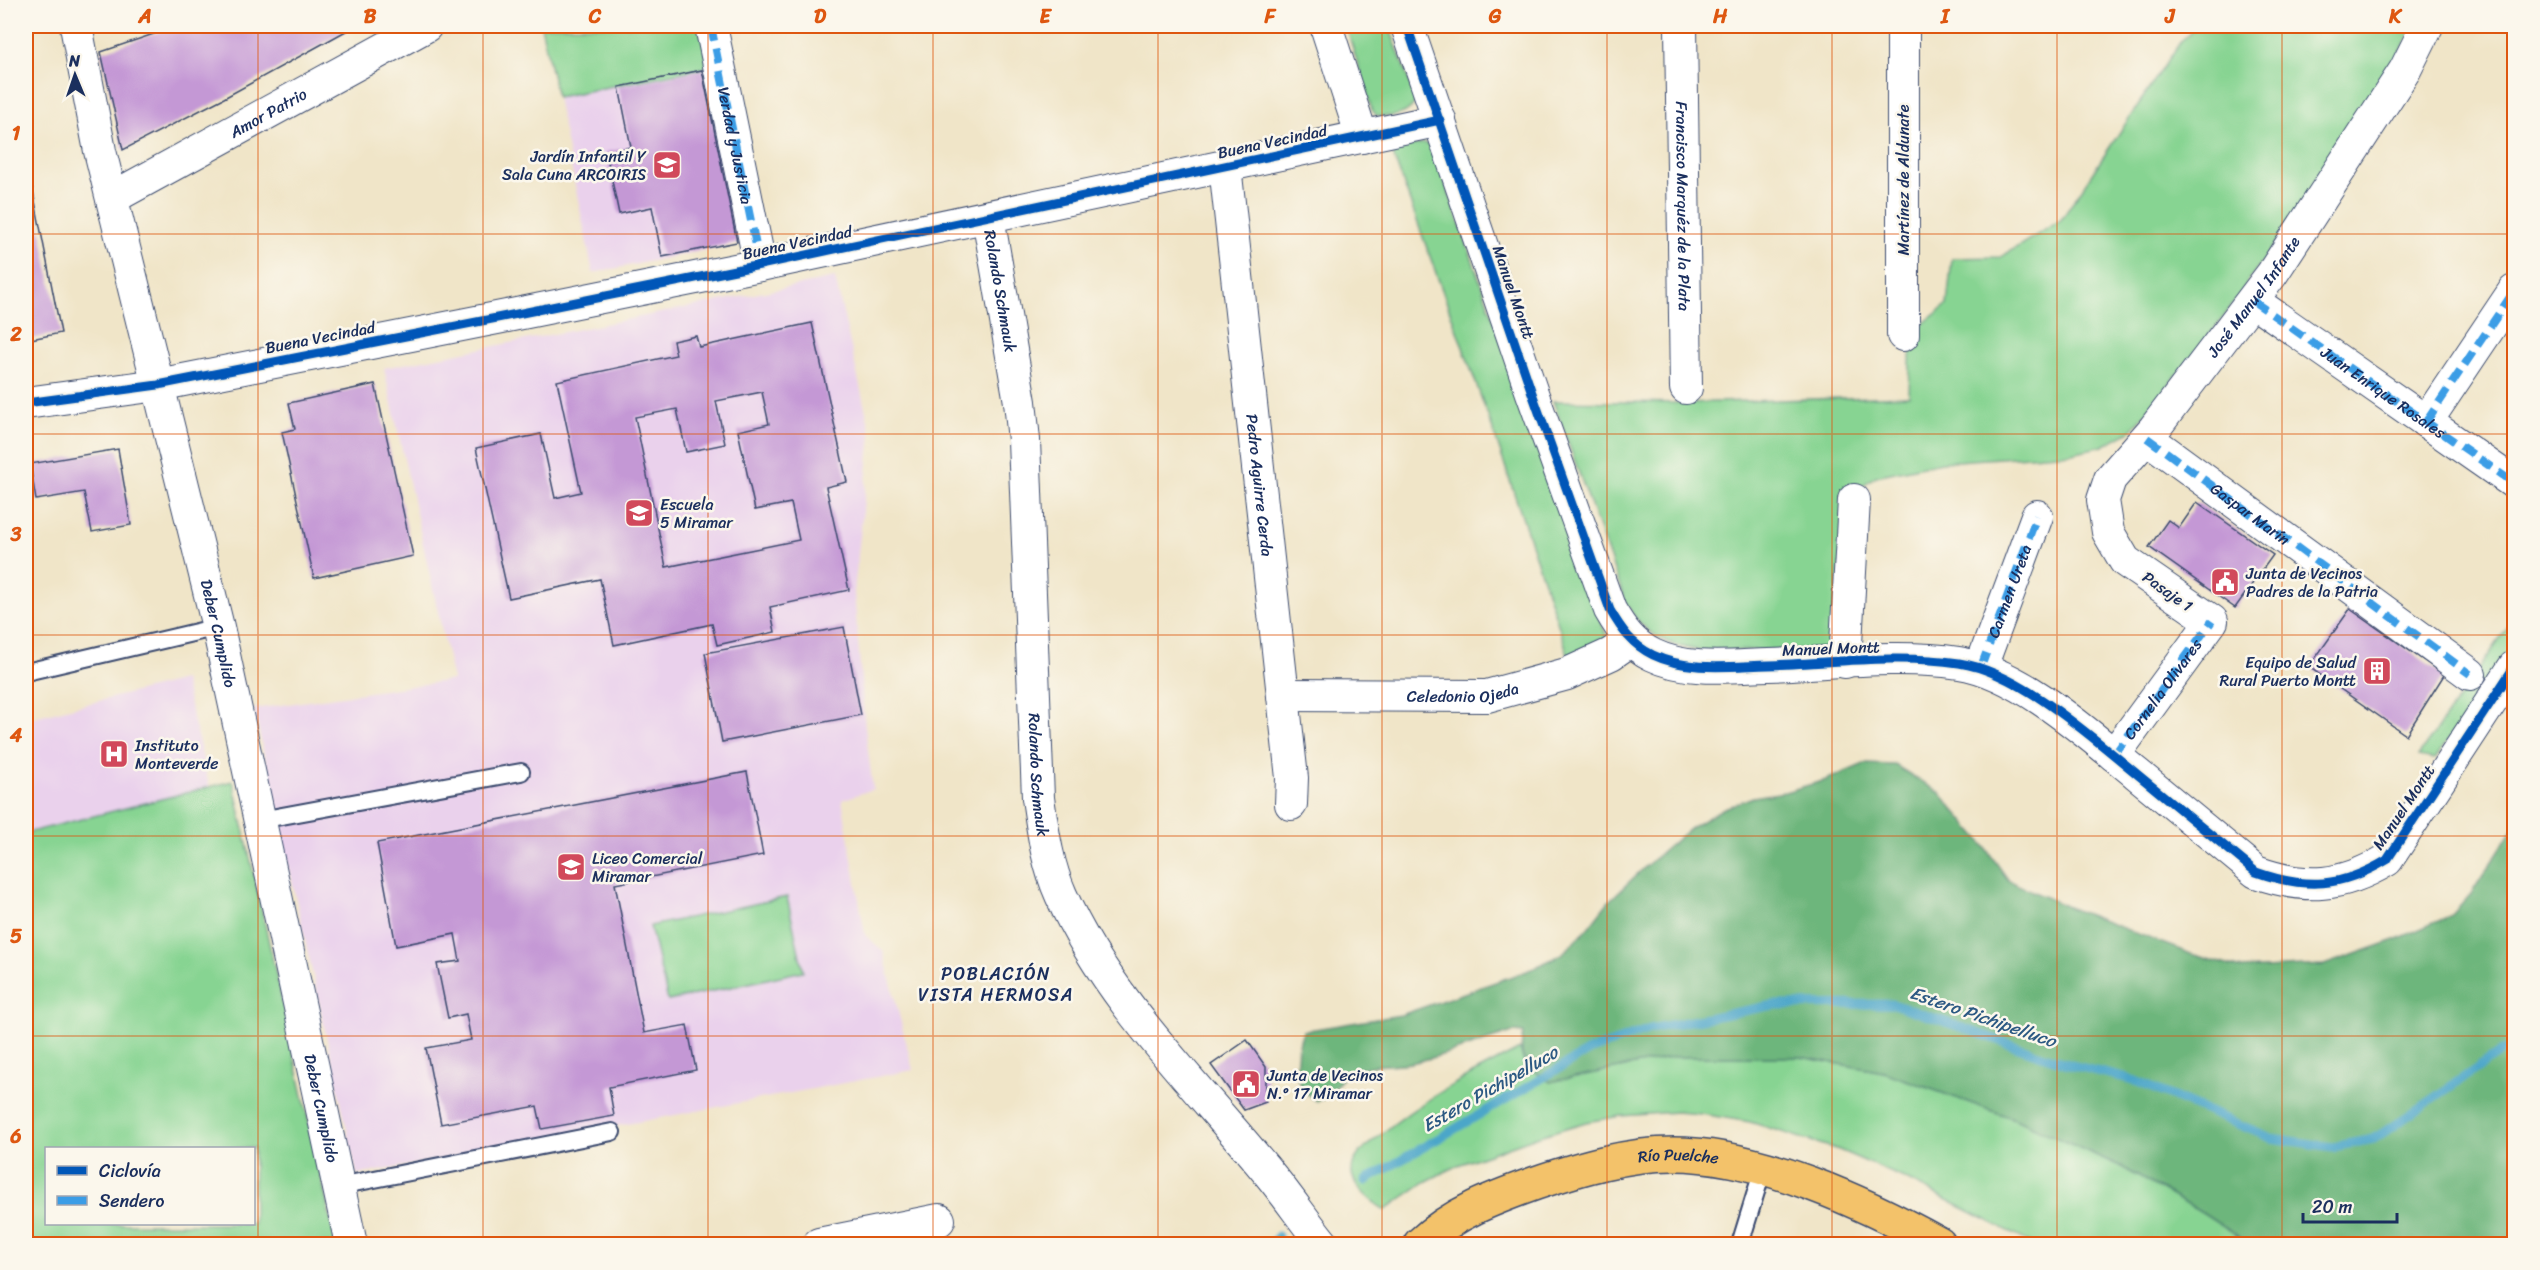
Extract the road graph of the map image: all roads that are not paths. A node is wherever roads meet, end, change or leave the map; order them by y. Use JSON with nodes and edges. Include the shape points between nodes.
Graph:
{"nodes":[{"id":1,"x":76,"y":26,"type":"edge"},
{"id":2,"x":426,"y":26,"type":"edge"},
{"id":3,"x":711,"y":26,"type":"edge"},
{"id":4,"x":1326,"y":26,"type":"edge"},
{"id":5,"x":1407,"y":26,"type":"edge"},
{"id":6,"x":1681,"y":26,"type":"edge"},
{"id":7,"x":1903,"y":26,"type":"edge"},
{"id":8,"x":2427,"y":26,"type":"edge"},
{"id":9,"x":1440,"y":120,"type":"junction"},
{"id":10,"x":1362,"y":137,"type":"junction"},
{"id":11,"x":1226,"y":166,"type":"junction"},
{"id":12,"x":112,"y":198,"type":"junction"},
{"id":13,"x":988,"y":217,"type":"junction"},
{"id":14,"x":760,"y":265,"type":"junction"},
{"id":15,"x":2514,"y":291,"type":"edge"},
{"id":16,"x":2253,"y":302,"type":"junction"},
{"id":17,"x":1903,"y":335,"type":"dead end"},
{"id":18,"x":158,"y":385,"type":"junction"},
{"id":19,"x":1686,"y":388,"type":"dead end"},
{"id":20,"x":26,"y":403,"type":"edge"},
{"id":21,"x":2426,"y":422,"type":"junction"},
{"id":22,"x":2147,"y":438,"type":"junction"},
{"id":23,"x":2514,"y":483,"type":"edge"},
{"id":24,"x":1854,"y":500,"type":"dead end"},
{"id":25,"x":2037,"y":516,"type":"dead end"},
{"id":26,"x":2125,"y":561,"type":"joint"},
{"id":27,"x":2212,"y":621,"type":"joint"},
{"id":28,"x":218,"y":627,"type":"junction"},
{"id":29,"x":1631,"y":640,"type":"junction"},
{"id":30,"x":1845,"y":662,"type":"junction"},
{"id":31,"x":1981,"y":667,"type":"junction"},
{"id":32,"x":2514,"y":667,"type":"edge"},
{"id":33,"x":26,"y":672,"type":"edge"},
{"id":34,"x":2470,"y":674,"type":"dead end"},
{"id":35,"x":1283,"y":695,"type":"junction"},
{"id":36,"x":2114,"y":756,"type":"junction"},
{"id":37,"x":521,"y":772,"type":"dead end"},
{"id":38,"x":1291,"y":804,"type":"dead end"},
{"id":39,"x":260,"y":820,"type":"junction"},
{"id":40,"x":612,"y":1132,"type":"dead end"},
{"id":41,"x":1763,"y":1169,"type":"junction"},
{"id":42,"x":339,"y":1186,"type":"junction"},
{"id":43,"x":939,"y":1220,"type":"dead end"},
{"id":44,"x":351,"y":1245,"type":"edge"},
{"id":45,"x":819,"y":1245,"type":"edge"},
{"id":46,"x":1323,"y":1245,"type":"edge"},
{"id":47,"x":1420,"y":1245,"type":"edge"},
{"id":48,"x":1740,"y":1245,"type":"edge"},
{"id":49,"x":1939,"y":1245,"type":"edge"}],
"edges":[{"from":1,"to":12,"type":"street","name":"Deber Cumplido"},
{"from":2,"to":12,"type":"street","name":"Amor Patrio"},
{"from":3,"to":14,"type":"street","name":"Verdad y Justicia"},
{"from":4,"to":10,"type":"street"},
{"from":5,"to":9,"type":"street","name":"Manuel Montt"},
{"from":6,"to":19,"type":"street","name":"Francisco Marquéz de la Plata"},
{"from":7,"to":17,"type":"street","name":"Martínez de Aldunate"},
{"from":8,"to":16,"type":"street","name":"José Manuel Infante","via":[[2393,90]]},
{"from":9,"to":10,"type":"street","name":"Buena Vecindad"},
{"from":9,"to":29,"type":"street","name":"Manuel Montt","via":[[1610,610]]},
{"from":10,"to":11,"type":"street","name":"Buena Vecindad"},
{"from":11,"to":13,"type":"street","name":"Buena Vecindad"},
{"from":11,"to":35,"type":"street","name":"Pedro Aguirre Cerda"},
{"from":12,"to":18,"type":"street","name":"Deber Cumplido"},
{"from":13,"to":14,"type":"street","name":"Buena Vecindad"},
{"from":13,"to":46,"type":"street","name":"Rolando Schmauk","via":[[1024,440],[1038,798],[1052,873],[1073,919],[1124,997]]},
{"from":14,"to":18,"type":"street","name":"Buena Vecindad"},
{"from":15,"to":21,"type":"street"},
{"from":16,"to":21,"type":"street","name":"Juan Enrique Rosales"},
{"from":16,"to":22,"type":"street","name":"José Manuel Infante"},
{"from":18,"to":20,"type":"street","name":"Buena Vecindad"},
{"from":18,"to":28,"type":"street","name":"Deber Cumplido"},
{"from":21,"to":23,"type":"street","name":"Juan Enrique Rosales"},
{"from":22,"to":26,"type":"street","name":"José Manuel Infante","via":[[2110,479],[2103,500],[2108,532]]},
{"from":22,"to":34,"type":"street","name":"Gaspar Marín"},
{"from":24,"to":30,"type":"street"},
{"from":25,"to":31,"type":"street","name":"Carmen Ureta"},
{"from":26,"to":27,"type":"street","name":"Pasaje 1"},
{"from":27,"to":36,"type":"street","name":"Cornelia Olivares"},
{"from":28,"to":33,"type":"lane"},
{"from":28,"to":39,"type":"street","name":"Deber Cumplido"},
{"from":29,"to":30,"type":"street","name":"Manuel Montt","via":[[1654,656],[1705,667]]},
{"from":29,"to":35,"type":"street","name":"Celedonio Ojeda","via":[[1567,674],[1487,696]]},
{"from":30,"to":31,"type":"street","name":"Manuel Montt","via":[[1921,660]]},
{"from":31,"to":36,"type":"street","name":"Manuel Montt","via":[[2017,683]]},
{"from":32,"to":36,"type":"street","name":"Manuel Montt","via":[[2387,860],[2368,872],[2325,884],[2278,880],[2256,872]]},
{"from":35,"to":38,"type":"street","name":"Pedro Aguirre Cerda"},
{"from":37,"to":39,"type":"lane"},
{"from":39,"to":42,"type":"street","name":"Deber Cumplido"},
{"from":40,"to":42,"type":"lane"},
{"from":41,"to":47,"type":"main road","name":"Río Puelche","via":[[1719,1158],[1675,1154],[1598,1164],[1477,1206],[1445,1224]]},
{"from":41,"to":48,"type":"lane"},
{"from":41,"to":49,"type":"main road","name":"Río Puelche","via":[[1853,1202]]},
{"from":42,"to":44,"type":"street","name":"Deber Cumplido"},
{"from":43,"to":45,"type":"street"}]}
